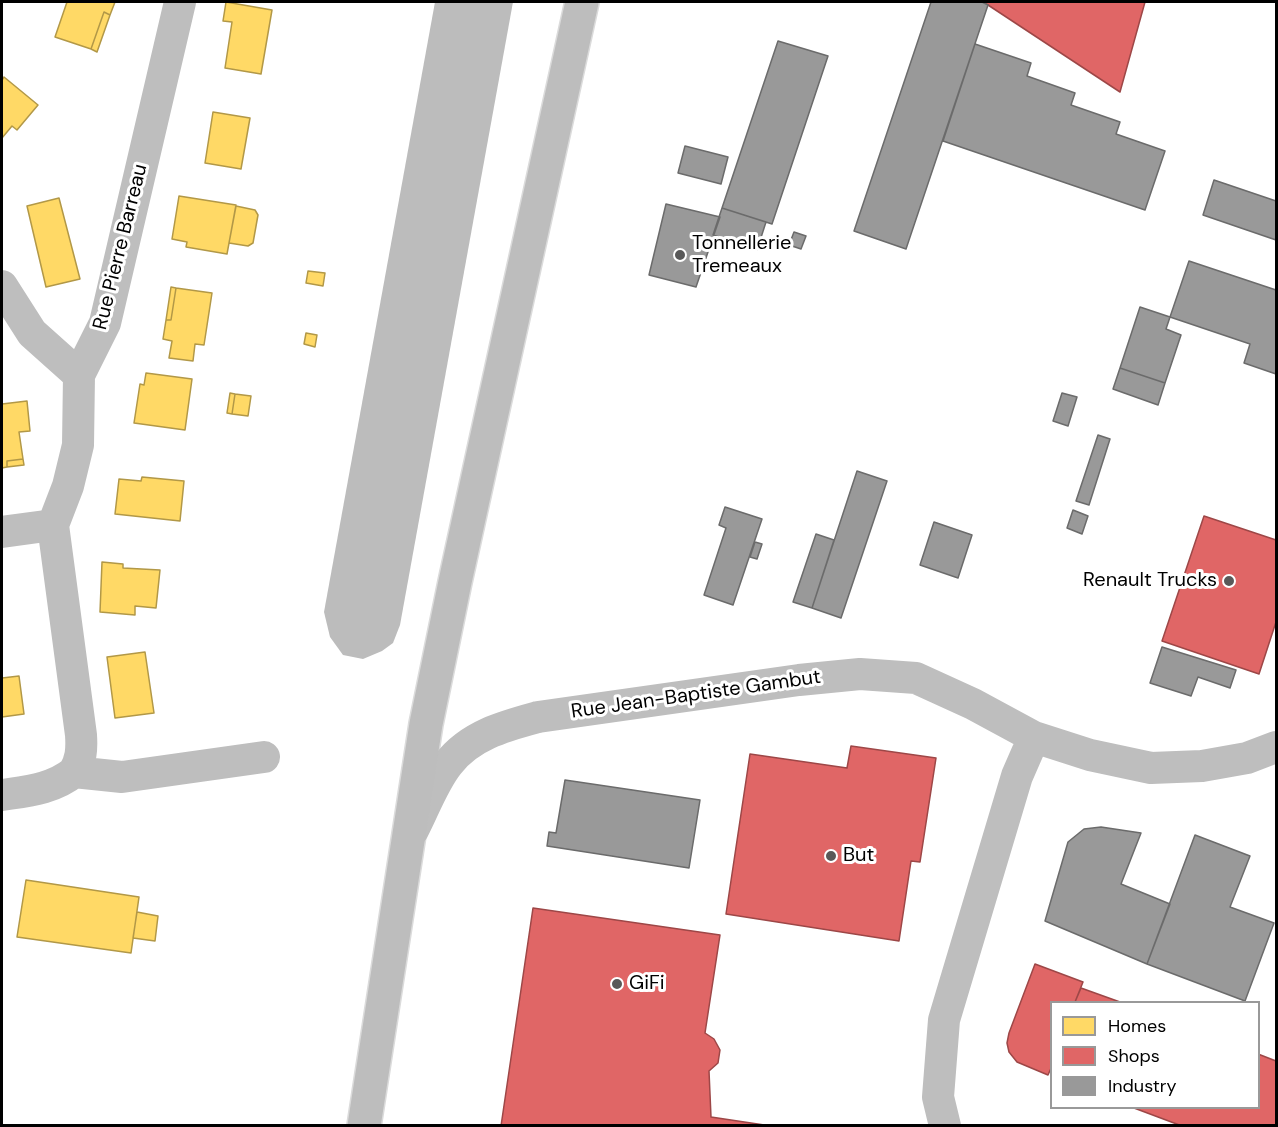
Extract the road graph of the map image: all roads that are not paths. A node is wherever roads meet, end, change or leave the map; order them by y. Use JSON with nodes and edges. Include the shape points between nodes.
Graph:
{"nodes":[{"id":1,"x":180,"y":2,"type":"edge"},
{"id":2,"x":582,"y":2,"type":"edge"},
{"id":3,"x":2,"y":286,"type":"edge"},
{"id":4,"x":79,"y":375,"type":"junction"},
{"id":5,"x":53,"y":525,"type":"junction"},
{"id":6,"x":2,"y":532,"type":"edge"},
{"id":7,"x":1034,"y":737,"type":"junction"},
{"id":8,"x":1276,"y":747,"type":"edge"},
{"id":9,"x":264,"y":757,"type":"dead end"},
{"id":10,"x":74,"y":772,"type":"junction"},
{"id":11,"x":2,"y":795,"type":"edge"},
{"id":12,"x":406,"y":844,"type":"junction"},
{"id":13,"x":364,"y":1125,"type":"edge"},
{"id":14,"x":945,"y":1125,"type":"edge"}],
"edges":[{"from":1,"to":4,"type":"street","name":"Rue Pierre Barreau","via":[[105,322]]},
{"from":2,"to":12,"type":"main road","via":[[455,582]]},
{"from":3,"to":4,"type":"street","via":[[32,333]]},
{"from":4,"to":5,"type":"street","name":"Rue Pierre Barreau","via":[[78,445]]},
{"from":5,"to":6,"type":"street"},
{"from":5,"to":10,"type":"street","name":"Rue Pierre Barreau","via":[[81,735],[80,762]]},
{"from":7,"to":8,"type":"street","name":"Rue Jean-Baptiste Gambut","via":[[1090,755],[1151,768],[1202,766],[1247,758]]},
{"from":7,"to":12,"type":"street","name":"Rue Jean-Baptiste Gambut","via":[[916,678],[860,674],[538,717],[500,728],[462,749],[440,776]]},
{"from":7,"to":14,"type":"street","via":[[1017,776],[944,1020],[938,1097]]},
{"from":9,"to":10,"type":"street","via":[[122,777]]},
{"from":10,"to":11,"type":"street","via":[[63,782],[39,790]]},
{"from":12,"to":13,"type":"main road"}]}
